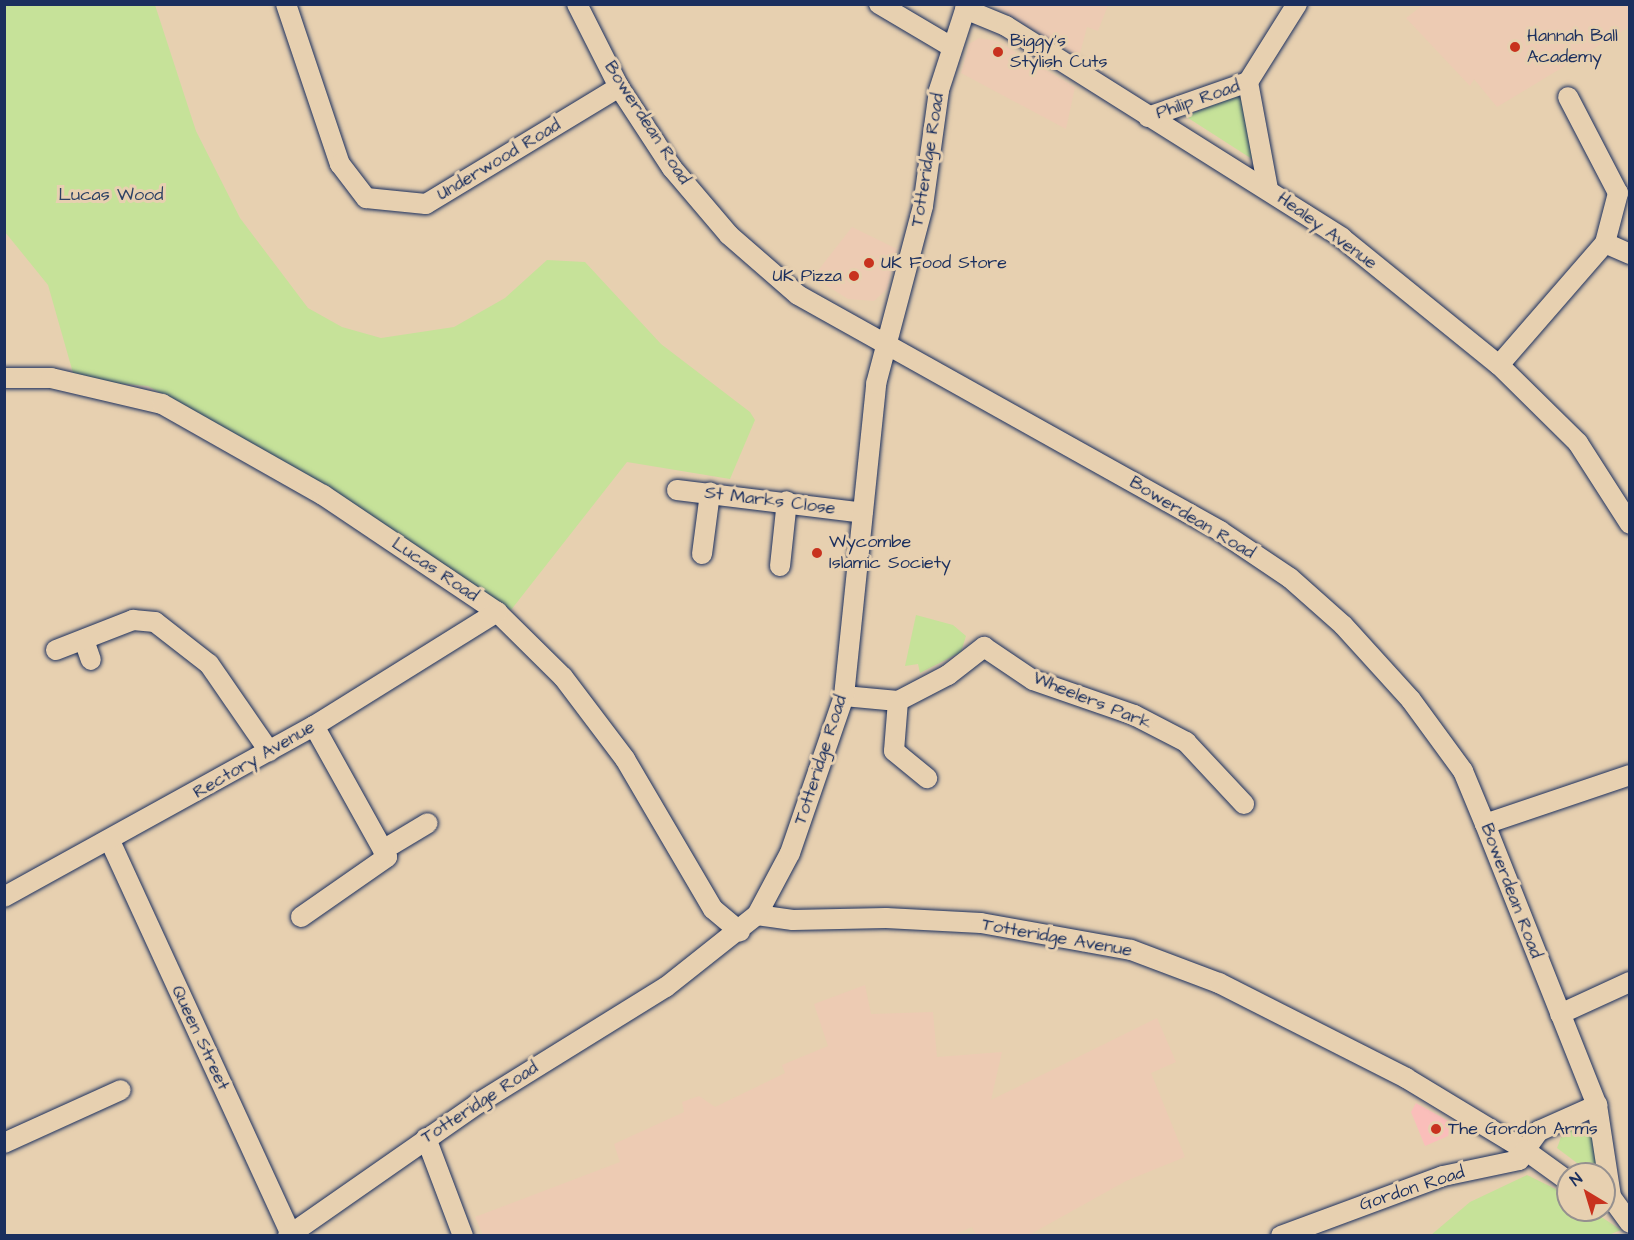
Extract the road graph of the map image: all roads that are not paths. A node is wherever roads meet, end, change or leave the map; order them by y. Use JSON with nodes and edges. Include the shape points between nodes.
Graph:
{"nodes":[{"id":1,"x":286,"y":4,"type":"edge"},
{"id":2,"x":577,"y":4,"type":"edge"},
{"id":3,"x":879,"y":4,"type":"edge"},
{"id":4,"x":1297,"y":4,"type":"edge"},
{"id":5,"x":966,"y":7,"type":"edge"},
{"id":6,"x":950,"y":46,"type":"junction"},
{"id":7,"x":1248,"y":82,"type":"junction"},
{"id":8,"x":619,"y":87,"type":"junction"},
{"id":9,"x":1568,"y":97,"type":"dead end"},
{"id":10,"x":1148,"y":117,"type":"junction"},
{"id":11,"x":1268,"y":189,"type":"junction"},
{"id":12,"x":1605,"y":243,"type":"junction"},
{"id":13,"x":1629,"y":254,"type":"edge"},
{"id":14,"x":884,"y":346,"type":"junction"},
{"id":15,"x":1499,"y":365,"type":"junction"},
{"id":16,"x":4,"y":378,"type":"edge"},
{"id":17,"x":677,"y":490,"type":"dead end"},
{"id":18,"x":710,"y":493,"type":"junction"},
{"id":19,"x":788,"y":501,"type":"junction"},
{"id":20,"x":864,"y":513,"type":"junction"},
{"id":21,"x":1629,"y":524,"type":"edge"},
{"id":22,"x":702,"y":554,"type":"dead end"},
{"id":23,"x":780,"y":566,"type":"dead end"},
{"id":24,"x":497,"y":612,"type":"junction"},
{"id":25,"x":84,"y":640,"type":"junction"},
{"id":26,"x":56,"y":650,"type":"dead end"},
{"id":27,"x":91,"y":660,"type":"dead end"},
{"id":28,"x":844,"y":696,"type":"junction"},
{"id":29,"x":898,"y":701,"type":"junction"},
{"id":30,"x":314,"y":726,"type":"junction"},
{"id":31,"x":268,"y":751,"type":"junction"},
{"id":32,"x":1629,"y":775,"type":"edge"},
{"id":33,"x":927,"y":778,"type":"dead end"},
{"id":34,"x":1244,"y":804,"type":"dead end"},
{"id":35,"x":428,"y":823,"type":"dead end"},
{"id":36,"x":1485,"y":824,"type":"junction"},
{"id":37,"x":110,"y":842,"type":"junction"},
{"id":38,"x":383,"y":850,"type":"junction"},
{"id":39,"x":4,"y":897,"type":"edge"},
{"id":40,"x":757,"y":915,"type":"junction"},
{"id":41,"x":302,"y":917,"type":"dead end"},
{"id":42,"x":740,"y":932,"type":"junction"},
{"id":43,"x":1629,"y":982,"type":"edge"},
{"id":44,"x":1560,"y":1014,"type":"junction"},
{"id":45,"x":121,"y":1090,"type":"dead end"},
{"id":46,"x":1597,"y":1105,"type":"junction"},
{"id":47,"x":426,"y":1138,"type":"junction"},
{"id":48,"x":4,"y":1143,"type":"edge"},
{"id":49,"x":1525,"y":1150,"type":"junction"},
{"id":50,"x":1603,"y":1162,"type":"edge"},
{"id":51,"x":1556,"y":1172,"type":"edge"},
{"id":52,"x":1616,"y":1208,"type":"edge"},
{"id":53,"x":1629,"y":1223,"type":"edge"},
{"id":54,"x":290,"y":1235,"type":"edge"},
{"id":55,"x":463,"y":1236,"type":"edge"},
{"id":56,"x":1281,"y":1236,"type":"edge"}],
"edges":[{"from":1,"to":8,"type":"street","name":"Underwood Road","via":[[340,164],[366,198],[426,204]]},
{"from":2,"to":8,"type":"street","name":"Bowerdean Road"},
{"from":3,"to":6,"type":"street"},
{"from":4,"to":7,"type":"street","name":"Philip Road"},
{"from":5,"to":6,"type":"street","name":"Totteridge Road"},
{"from":5,"to":10,"type":"street","name":"Healey Avenue","via":[[1006,26]]},
{"from":6,"to":14,"type":"street","name":"Totteridge Road","via":[[939,90],[923,206]]},
{"from":7,"to":10,"type":"street","name":"Philip Road"},
{"from":7,"to":11,"type":"street","name":"Philip Road"},
{"from":8,"to":14,"type":"street","name":"Bowerdean Road","via":[[672,168],[729,235],[798,296]]},
{"from":9,"to":12,"type":"street","via":[[1618,193]]},
{"from":10,"to":11,"type":"street","name":"Healey Avenue"},
{"from":11,"to":15,"type":"street","name":"Healey Avenue","via":[[1342,238]]},
{"from":12,"to":13,"type":"street"},
{"from":12,"to":15,"type":"street"},
{"from":14,"to":20,"type":"street","name":"Totteridge Road"},
{"from":14,"to":36,"type":"street","name":"Bowerdean Road","via":[[1220,531],[1290,578],[1343,625],[1411,700],[1463,771]]},
{"from":15,"to":21,"type":"street","name":"Healey Avenue","via":[[1578,443]]},
{"from":16,"to":24,"type":"street","name":"Lucas Road","via":[[51,378],[162,404],[323,495]]},
{"from":17,"to":18,"type":"street","name":"St Marks Close"},
{"from":18,"to":19,"type":"street","name":"St Marks Close"},
{"from":18,"to":22,"type":"street"},
{"from":19,"to":20,"type":"street","name":"St Marks Close"},
{"from":19,"to":23,"type":"street"},
{"from":20,"to":28,"type":"street","name":"Totteridge Road"},
{"from":24,"to":30,"type":"street","name":"Rectory Avenue"},
{"from":24,"to":42,"type":"street","name":"Lucas Road","via":[[584,705],[625,759],[713,909]]},
{"from":25,"to":26,"type":"street"},
{"from":25,"to":27,"type":"street"},
{"from":25,"to":31,"type":"street","via":[[133,621],[155,622],[209,664]]},
{"from":28,"to":29,"type":"street"},
{"from":28,"to":40,"type":"street","name":"Totteridge Road","via":[[790,853]]},
{"from":29,"to":33,"type":"street","via":[[894,751]]},
{"from":29,"to":34,"type":"street","name":"Wheelers Park","via":[[948,675],[984,647],[1033,680],[1134,716],[1186,742]]},
{"from":30,"to":31,"type":"street","name":"Rectory Avenue"},
{"from":30,"to":38,"type":"street"},
{"from":31,"to":37,"type":"street","name":"Rectory Avenue"},
{"from":32,"to":36,"type":"street"},
{"from":35,"to":38,"type":"street"},
{"from":36,"to":44,"type":"street","name":"Bowerdean Road"},
{"from":37,"to":39,"type":"street","name":"Rectory Avenue"},
{"from":37,"to":54,"type":"street","name":"Queen Street"},
{"from":38,"to":41,"type":"street","via":[[387,857]]},
{"from":40,"to":42,"type":"street","name":"Totteridge Road"},
{"from":40,"to":49,"type":"street","name":"Totteridge Avenue","via":[[793,920],[886,918],[981,923],[1131,950],[1219,983],[1406,1078]]},
{"from":42,"to":47,"type":"street","name":"Totteridge Road","via":[[666,987]]},
{"from":43,"to":44,"type":"street"},
{"from":44,"to":46,"type":"street","name":"Bowerdean Road"},
{"from":45,"to":48,"type":"street"},
{"from":46,"to":49,"type":"street","via":[[1539,1131]]},
{"from":46,"to":50,"type":"street"},
{"from":47,"to":54,"type":"street","name":"Totteridge Road"},
{"from":47,"to":55,"type":"street"},
{"from":49,"to":51,"type":"street"},
{"from":49,"to":56,"type":"street","name":"Gordon Road","via":[[1519,1160],[1443,1176]]},
{"from":52,"to":53,"type":"street"}]}
